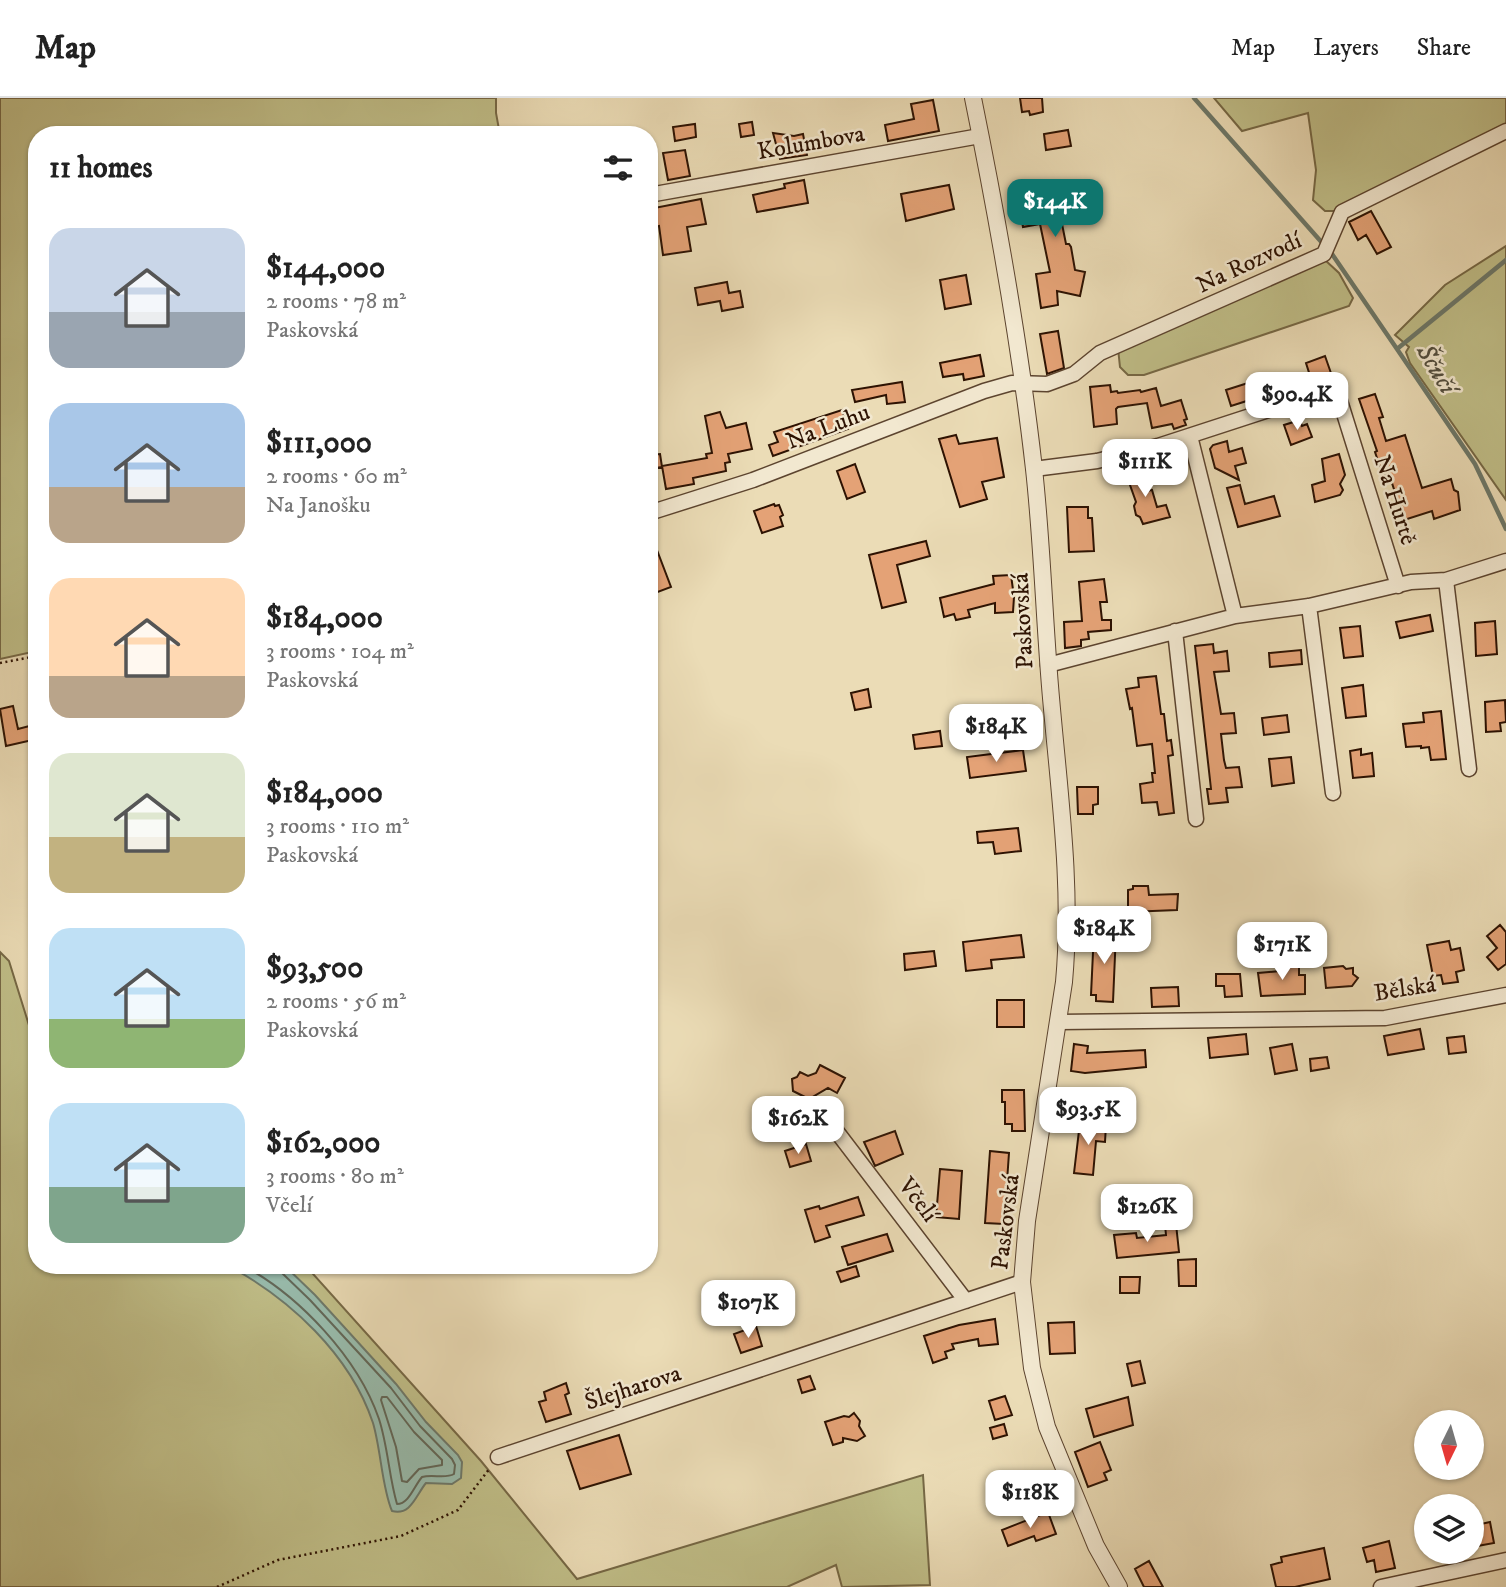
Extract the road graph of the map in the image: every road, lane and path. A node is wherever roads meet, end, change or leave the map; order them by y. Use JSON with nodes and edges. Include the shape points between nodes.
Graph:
{"nodes":[{"id":1,"x":973,"y":98,"type":"edge"},
{"id":2,"x":1506,"y":131,"type":"edge"},
{"id":3,"x":980,"y":136,"type":"junction"},
{"id":4,"x":658,"y":193,"type":"edge"},
{"id":5,"x":1023,"y":384,"type":"junction"},
{"id":6,"x":1190,"y":436,"type":"junction"},
{"id":7,"x":1034,"y":469,"type":"junction"},
{"id":8,"x":658,"y":510,"type":"edge"},
{"id":9,"x":1506,"y":561,"type":"edge"},
{"id":10,"x":1446,"y":580,"type":"junction"},
{"id":11,"x":1398,"y":586,"type":"junction"},
{"id":12,"x":1309,"y":606,"type":"junction"},
{"id":13,"x":1235,"y":616,"type":"junction"},
{"id":14,"x":1175,"y":631,"type":"junction"},
{"id":15,"x":28,"y":658,"type":"edge"},
{"id":16,"x":0,"y":663,"type":"edge"},
{"id":17,"x":1048,"y":665,"type":"junction"},
{"id":18,"x":1469,"y":769,"type":"dead end"},
{"id":19,"x":1334,"y":793,"type":"dead end"},
{"id":20,"x":1196,"y":819,"type":"dead end"},
{"id":21,"x":1506,"y":995,"type":"edge"},
{"id":22,"x":1059,"y":1023,"type":"junction"},
{"id":23,"x":834,"y":1128,"type":"dead end"},
{"id":24,"x":1022,"y":1282,"type":"junction"},
{"id":25,"x":966,"y":1301,"type":"junction"},
{"id":26,"x":498,"y":1457,"type":"joint"},
{"id":27,"x":1506,"y":1560,"type":"edge"},
{"id":28,"x":217,"y":1587,"type":"edge"},
{"id":29,"x":1119,"y":1587,"type":"edge"},
{"id":30,"x":1381,"y":1587,"type":"edge"}],
"edges":[{"from":1,"to":3,"type":"street","name":"Paskovská"},
{"from":2,"to":5,"type":"street","name":"Na Rozvodí","via":[[1342,212],[1324,254],[1100,353],[1074,374],[1047,384]]},
{"from":3,"to":4,"type":"street","name":"Kolumbova"},
{"from":3,"to":5,"type":"street","name":"Paskovská","via":[[1002,242]]},
{"from":5,"to":7,"type":"street","name":"Paskovská"},
{"from":5,"to":8,"type":"street","name":"Na Luhu","via":[[984,391],[753,480]]},
{"from":6,"to":7,"type":"street","via":[[1097,461]]},
{"from":6,"to":11,"type":"street","name":"Na Hurtě","via":[[1336,388]]},
{"from":6,"to":13,"type":"street"},
{"from":7,"to":17,"type":"street","name":"Paskovská"},
{"from":9,"to":10,"type":"street","name":"Na Hurtě"},
{"from":10,"to":11,"type":"street","name":"Na Hurtě"},
{"from":10,"to":18,"type":"street"},
{"from":11,"to":12,"type":"street","name":"Na Hurtě"},
{"from":12,"to":13,"type":"street","name":"Na Hurtě"},
{"from":12,"to":19,"type":"street"},
{"from":13,"to":14,"type":"street","name":"Na Hurtě"},
{"from":14,"to":17,"type":"street","name":"Na Hurtě"},
{"from":14,"to":20,"type":"street"},
{"from":15,"to":16,"type":"path"},
{"from":17,"to":22,"type":"street","name":"Paskovská","via":[[1068,903]]},
{"from":21,"to":22,"type":"street","name":"Bělská","via":[[1385,1018]]},
{"from":22,"to":24,"type":"street","name":"Paskovská","via":[[1027,1221]]},
{"from":23,"to":25,"type":"street","name":"Včelí"},
{"from":24,"to":25,"type":"street","name":"Šlejharova"},
{"from":24,"to":29,"type":"street","name":"Paskovská","via":[[1032,1368],[1047,1427],[1096,1546]]},
{"from":25,"to":26,"type":"street","name":"Šlejharova"},
{"from":26,"to":28,"type":"path","via":[[458,1510],[401,1536],[278,1560]]},
{"from":27,"to":30,"type":"street"}]}
